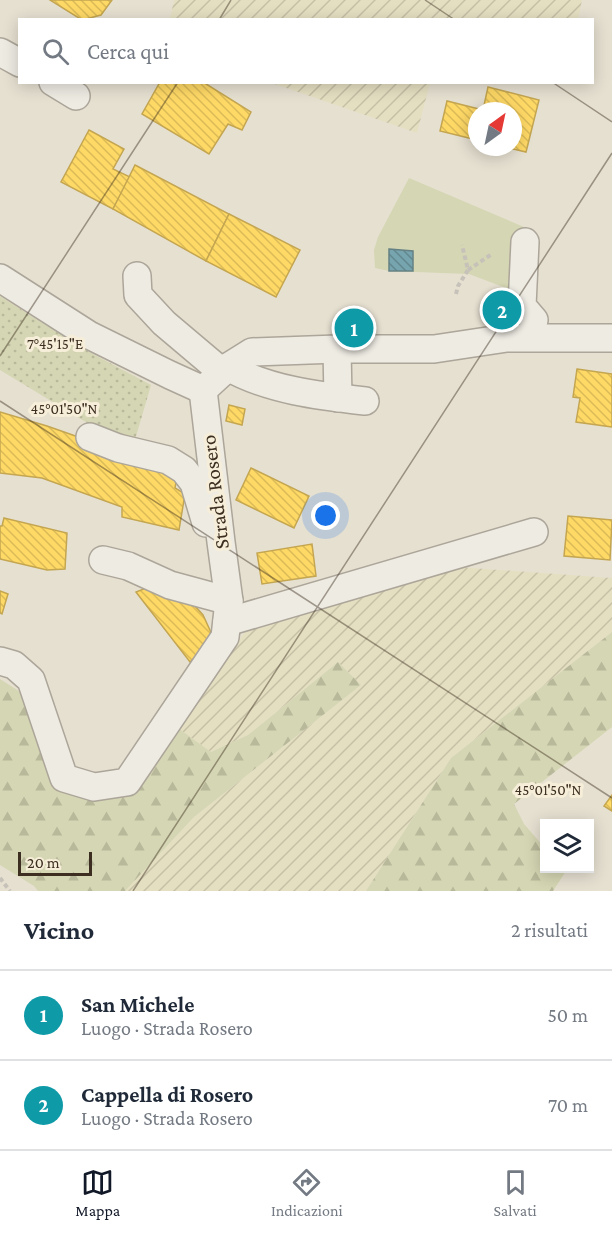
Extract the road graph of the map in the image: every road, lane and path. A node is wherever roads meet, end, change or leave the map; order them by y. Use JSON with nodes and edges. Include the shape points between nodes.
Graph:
{"nodes":[{"id":1,"x":0,"y":52,"type":"edge"},
{"id":2,"x":18,"y":62,"type":"edge"},
{"id":3,"x":55,"y":84,"type":"edge"},
{"id":4,"x":76,"y":96,"type":"dead end"},
{"id":5,"x":525,"y":242,"type":"dead end"},
{"id":6,"x":462,"y":245,"type":"dead end"},
{"id":7,"x":492,"y":254,"type":"dead end"},
{"id":8,"x":468,"y":270,"type":"junction"},
{"id":9,"x":137,"y":276,"type":"dead end"},
{"id":10,"x":0,"y":278,"type":"edge"},
{"id":11,"x":456,"y":294,"type":"dead end"},
{"id":12,"x":536,"y":319,"type":"junction"},
{"id":13,"x":612,"y":338,"type":"edge"},
{"id":14,"x":337,"y":349,"type":"junction"},
{"id":15,"x":218,"y":376,"type":"junction"},
{"id":16,"x":338,"y":398,"type":"junction"},
{"id":17,"x":366,"y":401,"type":"dead end"},
{"id":18,"x":90,"y":437,"type":"dead end"},
{"id":19,"x":534,"y":532,"type":"dead end"},
{"id":20,"x":220,"y":542,"type":"junction"},
{"id":21,"x":103,"y":561,"type":"dead end"},
{"id":22,"x":228,"y":612,"type":"junction"},
{"id":23,"x":0,"y":661,"type":"edge"},
{"id":24,"x":0,"y":878,"type":"edge"},
{"id":25,"x":10,"y":891,"type":"edge"}],
"edges":[{"from":1,"to":2,"type":"street"},
{"from":3,"to":4,"type":"street"},
{"from":5,"to":12,"type":"street","via":[[522,306]]},
{"from":6,"to":8,"type":"path"},
{"from":7,"to":8,"type":"path"},
{"from":8,"to":11,"type":"path"},
{"from":9,"to":15,"type":"street","via":[[138,295]]},
{"from":10,"to":15,"type":"street","via":[[89,335],[170,375]]},
{"from":12,"to":13,"type":"street"},
{"from":12,"to":14,"type":"street","via":[[507,338],[434,350]]},
{"from":14,"to":15,"type":"street","via":[[252,352]]},
{"from":14,"to":16,"type":"street"},
{"from":15,"to":16,"type":"street","via":[[243,375]]},
{"from":15,"to":20,"type":"street","name":"Strada Rosero"},
{"from":16,"to":17,"type":"street"},
{"from":18,"to":20,"type":"street","via":[[168,460],[184,470],[194,483],[208,530]]},
{"from":19,"to":22,"type":"street","via":[[366,583]]},
{"from":20,"to":22,"type":"street","name":"Strada Rosero"},
{"from":21,"to":22,"type":"street","via":[[128,566]]},
{"from":22,"to":23,"type":"street","via":[[225,636],[127,782],[94,787],[64,778],[31,680],[14,665]]},
{"from":24,"to":25,"type":"path"}]}
